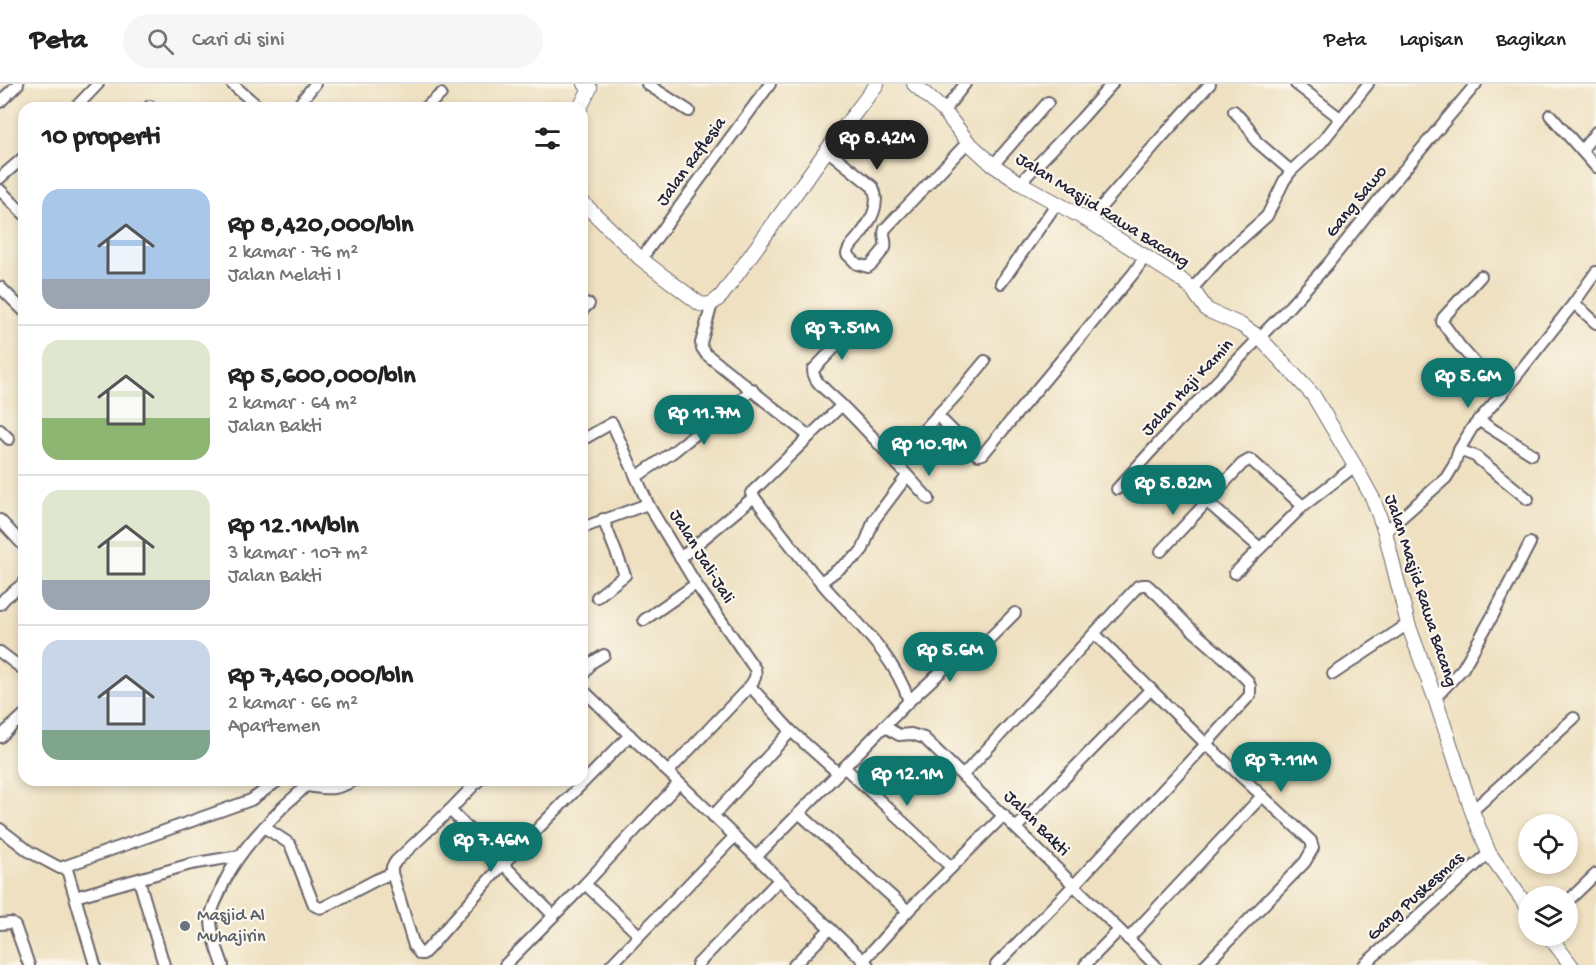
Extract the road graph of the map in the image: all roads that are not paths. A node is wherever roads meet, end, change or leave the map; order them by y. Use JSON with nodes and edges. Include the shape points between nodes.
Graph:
{"nodes":[{"id":1,"x":18,"y":84,"type":"edge"},
{"id":2,"x":98,"y":84,"type":"edge"},
{"id":3,"x":231,"y":84,"type":"edge"},
{"id":4,"x":315,"y":84,"type":"edge"},
{"id":5,"x":770,"y":84,"type":"edge"},
{"id":6,"x":877,"y":84,"type":"edge"},
{"id":7,"x":914,"y":84,"type":"edge"},
{"id":8,"x":965,"y":84,"type":"edge"},
{"id":9,"x":1112,"y":84,"type":"edge"},
{"id":10,"x":1210,"y":84,"type":"edge"},
{"id":11,"x":1296,"y":84,"type":"edge"},
{"id":12,"x":1368,"y":84,"type":"edge"},
{"id":13,"x":1476,"y":84,"type":"edge"},
{"id":14,"x":589,"y":85,"type":"edge"},
{"id":15,"x":651,"y":85,"type":"edge"},
{"id":16,"x":441,"y":94,"type":"dead end"},
{"id":17,"x":0,"y":102,"type":"edge"},
{"id":18,"x":81,"y":102,"type":"edge"},
{"id":19,"x":253,"y":102,"type":"edge"},
{"id":20,"x":301,"y":102,"type":"edge"},
{"id":21,"x":432,"y":102,"type":"edge"},
{"id":22,"x":582,"y":102,"type":"edge"},
{"id":23,"x":1048,"y":102,"type":"dead end"},
{"id":24,"x":689,"y":111,"type":"dead end"},
{"id":25,"x":944,"y":111,"type":"junction"},
{"id":26,"x":1233,"y":111,"type":"dead end"},
{"id":27,"x":1550,"y":115,"type":"dead end"},
{"id":28,"x":1340,"y":118,"type":"junction"},
{"id":29,"x":1596,"y":132,"type":"edge"},
{"id":30,"x":968,"y":142,"type":"junction"},
{"id":31,"x":826,"y":150,"type":"junction"},
{"id":32,"x":1582,"y":150,"type":"junction"},
{"id":33,"x":18,"y":162,"type":"edge"},
{"id":34,"x":993,"y":165,"type":"junction"},
{"id":35,"x":1596,"y":167,"type":"edge"},
{"id":36,"x":1291,"y":171,"type":"junction"},
{"id":37,"x":0,"y":178,"type":"edge"},
{"id":38,"x":1020,"y":183,"type":"junction"},
{"id":39,"x":0,"y":190,"type":"edge"},
{"id":40,"x":1058,"y":204,"type":"junction"},
{"id":41,"x":18,"y":208,"type":"edge"},
{"id":42,"x":588,"y":208,"type":"edge"},
{"id":43,"x":1089,"y":221,"type":"junction"},
{"id":44,"x":1145,"y":257,"type":"junction"},
{"id":45,"x":641,"y":259,"type":"junction"},
{"id":46,"x":1596,"y":273,"type":"edge"},
{"id":47,"x":1481,"y":276,"type":"dead end"},
{"id":48,"x":1001,"y":283,"type":"dead end"},
{"id":49,"x":0,"y":287,"type":"edge"},
{"id":50,"x":1192,"y":289,"type":"junction"},
{"id":51,"x":1574,"y":303,"type":"junction"},
{"id":52,"x":18,"y":304,"type":"edge"},
{"id":53,"x":712,"y":304,"type":"junction"},
{"id":54,"x":864,"y":317,"type":"dead end"},
{"id":55,"x":1596,"y":323,"type":"edge"},
{"id":56,"x":1259,"y":337,"type":"junction"},
{"id":57,"x":985,"y":361,"type":"dead end"},
{"id":58,"x":752,"y":389,"type":"junction"},
{"id":59,"x":1502,"y":394,"type":"junction"},
{"id":60,"x":842,"y":405,"type":"junction"},
{"id":61,"x":937,"y":416,"type":"junction"},
{"id":62,"x":1478,"y":420,"type":"junction"},
{"id":63,"x":0,"y":430,"type":"edge"},
{"id":64,"x":809,"y":436,"type":"junction"},
{"id":65,"x":588,"y":437,"type":"edge"},
{"id":66,"x":9,"y":439,"type":"dead end"},
{"id":67,"x":1459,"y":450,"type":"junction"},
{"id":68,"x":1532,"y":454,"type":"dead end"},
{"id":69,"x":898,"y":465,"type":"junction"},
{"id":70,"x":1355,"y":466,"type":"junction"},
{"id":71,"x":907,"y":476,"type":"junction"},
{"id":72,"x":636,"y":477,"type":"junction"},
{"id":73,"x":1117,"y":489,"type":"dead end"},
{"id":74,"x":754,"y":497,"type":"junction"},
{"id":75,"x":929,"y":499,"type":"dead end"},
{"id":76,"x":1528,"y":499,"type":"dead end"},
{"id":77,"x":1206,"y":501,"type":"junction"},
{"id":78,"x":649,"y":506,"type":"junction"},
{"id":79,"x":1303,"y":506,"type":"junction"},
{"id":80,"x":603,"y":519,"type":"junction"},
{"id":81,"x":0,"y":520,"type":"edge"},
{"id":82,"x":588,"y":525,"type":"edge"},
{"id":83,"x":1385,"y":532,"type":"junction"},
{"id":84,"x":18,"y":540,"type":"edge"},
{"id":85,"x":1530,"y":543,"type":"dead end"},
{"id":86,"x":1260,"y":548,"type":"junction"},
{"id":87,"x":1161,"y":551,"type":"dead end"},
{"id":88,"x":680,"y":558,"type":"junction"},
{"id":89,"x":1235,"y":573,"type":"dead end"},
{"id":90,"x":821,"y":582,"type":"junction"},
{"id":91,"x":696,"y":584,"type":"junction"},
{"id":92,"x":18,"y":588,"type":"edge"},
{"id":93,"x":597,"y":597,"type":"dead end"},
{"id":94,"x":0,"y":604,"type":"edge"},
{"id":95,"x":1015,"y":613,"type":"dead end"},
{"id":96,"x":644,"y":620,"type":"dead end"},
{"id":97,"x":1408,"y":624,"type":"junction"},
{"id":98,"x":1095,"y":634,"type":"junction"},
{"id":99,"x":0,"y":652,"type":"edge"},
{"id":100,"x":603,"y":655,"type":"dead end"},
{"id":101,"x":18,"y":666,"type":"edge"},
{"id":102,"x":588,"y":668,"type":"edge"},
{"id":103,"x":1333,"y":674,"type":"dead end"},
{"id":104,"x":750,"y":686,"type":"junction"},
{"id":105,"x":1150,"y":690,"type":"junction"},
{"id":106,"x":588,"y":695,"type":"edge"},
{"id":107,"x":1435,"y":698,"type":"junction"},
{"id":108,"x":909,"y":701,"type":"junction"},
{"id":109,"x":1574,"y":718,"type":"dead end"},
{"id":110,"x":18,"y":720,"type":"edge"},
{"id":111,"x":884,"y":726,"type":"junction"},
{"id":112,"x":791,"y":731,"type":"junction"},
{"id":113,"x":630,"y":735,"type":"junction"},
{"id":114,"x":0,"y":737,"type":"edge"},
{"id":115,"x":1206,"y":744,"type":"junction"},
{"id":116,"x":841,"y":770,"type":"junction"},
{"id":117,"x":668,"y":772,"type":"junction"},
{"id":118,"x":963,"y":775,"type":"junction"},
{"id":119,"x":588,"y":778,"type":"edge"},
{"id":120,"x":679,"y":783,"type":"junction"},
{"id":121,"x":271,"y":786,"type":"edge"},
{"id":122,"x":305,"y":786,"type":"edge"},
{"id":123,"x":318,"y":786,"type":"edge"},
{"id":124,"x":344,"y":786,"type":"edge"},
{"id":125,"x":473,"y":786,"type":"edge"},
{"id":126,"x":580,"y":786,"type":"edge"},
{"id":127,"x":1262,"y":795,"type":"junction"},
{"id":128,"x":450,"y":810,"type":"junction"},
{"id":129,"x":1472,"y":811,"type":"junction"},
{"id":130,"x":799,"y":813,"type":"junction"},
{"id":131,"x":1004,"y":815,"type":"junction"},
{"id":132,"x":713,"y":816,"type":"junction"},
{"id":133,"x":264,"y":827,"type":"junction"},
{"id":134,"x":1016,"y":828,"type":"junction"},
{"id":135,"x":0,"y":829,"type":"edge"},
{"id":136,"x":734,"y":837,"type":"junction"},
{"id":137,"x":1489,"y":853,"type":"junction"},
{"id":138,"x":239,"y":856,"type":"junction"},
{"id":139,"x":756,"y":857,"type":"junction"},
{"id":140,"x":503,"y":864,"type":"junction"},
{"id":141,"x":66,"y":866,"type":"junction"},
{"id":142,"x":951,"y":867,"type":"junction"},
{"id":143,"x":392,"y":873,"type":"junction"},
{"id":144,"x":1596,"y":874,"type":"edge"},
{"id":145,"x":139,"y":880,"type":"junction"},
{"id":146,"x":779,"y":880,"type":"junction"},
{"id":147,"x":585,"y":884,"type":"junction"},
{"id":148,"x":1074,"y":885,"type":"junction"},
{"id":149,"x":1578,"y":891,"type":"edge"},
{"id":150,"x":1518,"y":894,"type":"edge"},
{"id":151,"x":75,"y":897,"type":"junction"},
{"id":152,"x":908,"y":911,"type":"junction"},
{"id":153,"x":553,"y":915,"type":"junction"},
{"id":154,"x":0,"y":924,"type":"edge"},
{"id":155,"x":830,"y":929,"type":"junction"},
{"id":156,"x":1119,"y":930,"type":"junction"},
{"id":157,"x":639,"y":935,"type":"junction"},
{"id":158,"x":1128,"y":939,"type":"junction"},
{"id":159,"x":1556,"y":946,"type":"edge"},
{"id":160,"x":866,"y":963,"type":"edge"},
{"id":161,"x":29,"y":965,"type":"edge"},
{"id":162,"x":95,"y":965,"type":"edge"},
{"id":163,"x":164,"y":965,"type":"edge"},
{"id":164,"x":223,"y":965,"type":"edge"},
{"id":165,"x":505,"y":965,"type":"edge"},
{"id":166,"x":611,"y":965,"type":"edge"},
{"id":167,"x":697,"y":965,"type":"edge"},
{"id":168,"x":794,"y":965,"type":"edge"},
{"id":169,"x":996,"y":965,"type":"edge"},
{"id":170,"x":1085,"y":965,"type":"edge"},
{"id":171,"x":1155,"y":965,"type":"edge"},
{"id":172,"x":1205,"y":965,"type":"edge"},
{"id":173,"x":1364,"y":965,"type":"edge"},
{"id":174,"x":1570,"y":965,"type":"edge"}],
"edges":[{"from":1,"to":17,"type":"street"},
{"from":2,"to":18,"type":"street"},
{"from":3,"to":19,"type":"street"},
{"from":4,"to":20,"type":"street"},
{"from":5,"to":45,"type":"street","name":"Jalan Raflesia"},
{"from":6,"to":31,"type":"street"},
{"from":7,"to":25,"type":"street","name":"Jalan Masjid Rawa Bacang"},
{"from":8,"to":25,"type":"street"},
{"from":9,"to":38,"type":"street"},
{"from":10,"to":43,"type":"street"},
{"from":11,"to":28,"type":"street"},
{"from":12,"to":28,"type":"street"},
{"from":13,"to":56,"type":"street","name":"Gang Sawo","via":[[1328,264]]},
{"from":14,"to":22,"type":"street"},
{"from":15,"to":24,"type":"street"},
{"from":16,"to":21,"type":"street"},
{"from":23,"to":34,"type":"street"},
{"from":25,"to":30,"type":"street","name":"Jalan Masjid Rawa Bacang"},
{"from":26,"to":36,"type":"street","via":[[1256,141]]},
{"from":27,"to":32,"type":"street"},
{"from":28,"to":36,"type":"street","via":[[1322,142]]},
{"from":29,"to":32,"type":"street"},
{"from":30,"to":31,"type":"street","via":[[885,228],[886,244],[867,267],[857,264],[847,252],[873,215],[876,194],[873,187]]},
{"from":30,"to":34,"type":"street","name":"Jalan Masjid Rawa Bacang"},
{"from":31,"to":53,"type":"street"},
{"from":32,"to":35,"type":"street"},
{"from":33,"to":37,"type":"street"},
{"from":34,"to":38,"type":"street","name":"Jalan Masjid Rawa Bacang"},
{"from":36,"to":50,"type":"street","via":[[1266,216]]},
{"from":38,"to":40,"type":"street","name":"Jalan Masjid Rawa Bacang"},
{"from":39,"to":41,"type":"street"},
{"from":40,"to":43,"type":"street","name":"Jalan Masjid Rawa Bacang"},
{"from":40,"to":48,"type":"street"},
{"from":42,"to":45,"type":"street"},
{"from":43,"to":44,"type":"street","name":"Jalan Masjid Rawa Bacang"},
{"from":44,"to":50,"type":"street","name":"Jalan Masjid Rawa Bacang"},
{"from":44,"to":61,"type":"street","via":[[983,454],[974,452]]},
{"from":45,"to":53,"type":"street","via":[[700,304]]},
{"from":46,"to":51,"type":"street"},
{"from":47,"to":59,"type":"street","via":[[1442,322]]},
{"from":49,"to":52,"type":"street"},
{"from":50,"to":56,"type":"street","name":"Jalan Masjid Rawa Bacang","via":[[1207,310]]},
{"from":51,"to":55,"type":"street"},
{"from":51,"to":59,"type":"street"},
{"from":53,"to":58,"type":"street","via":[[702,348]]},
{"from":54,"to":60,"type":"street","via":[[813,370],[817,381]]},
{"from":56,"to":70,"type":"street","name":"Jalan Masjid Rawa Bacang","via":[[1313,395]]},
{"from":56,"to":73,"type":"street","name":"Jalan Haji Kamin"},
{"from":57,"to":61,"type":"street"},
{"from":58,"to":64,"type":"street"},
{"from":58,"to":72,"type":"street","via":[[714,422]]},
{"from":59,"to":62,"type":"street"},
{"from":60,"to":64,"type":"street"},
{"from":60,"to":69,"type":"street"},
{"from":61,"to":69,"type":"street"},
{"from":62,"to":67,"type":"street"},
{"from":62,"to":68,"type":"street"},
{"from":63,"to":66,"type":"street"},
{"from":64,"to":74,"type":"street","via":[[751,493]]},
{"from":65,"to":72,"type":"street","via":[[612,423]]},
{"from":67,"to":76,"type":"street","via":[[1475,456]]},
{"from":67,"to":83,"type":"street","via":[[1446,478]]},
{"from":69,"to":71,"type":"street"},
{"from":70,"to":79,"type":"street"},
{"from":70,"to":83,"type":"street","name":"Jalan Masjid Rawa Bacang"},
{"from":71,"to":75,"type":"street"},
{"from":71,"to":90,"type":"street","via":[[874,520],[863,549]]},
{"from":72,"to":78,"type":"street"},
{"from":74,"to":88,"type":"street"},
{"from":74,"to":90,"type":"street"},
{"from":77,"to":79,"type":"street","via":[[1249,460]]},
{"from":77,"to":86,"type":"street"},
{"from":77,"to":87,"type":"street"},
{"from":78,"to":80,"type":"street","name":"Jalan Jali-Jali"},
{"from":78,"to":88,"type":"street","name":"Jalan Jali-Jali"},
{"from":79,"to":86,"type":"street"},
{"from":80,"to":82,"type":"street","name":"Jalan Jali-Jali"},
{"from":80,"to":93,"type":"street","via":[[625,575]]},
{"from":81,"to":84,"type":"street"},
{"from":83,"to":97,"type":"street","name":"Jalan Masjid Rawa Bacang"},
{"from":85,"to":107,"type":"street","via":[[1463,668]]},
{"from":86,"to":89,"type":"street"},
{"from":88,"to":91,"type":"street","name":"Jalan Jali-Jali"},
{"from":90,"to":108,"type":"street","via":[[875,641],[895,670]]},
{"from":91,"to":96,"type":"street"},
{"from":91,"to":104,"type":"street","name":"Jalan Jali-Jali","via":[[755,669]]},
{"from":92,"to":94,"type":"street"},
{"from":95,"to":108,"type":"street","via":[[982,646],[971,644]]},
{"from":97,"to":103,"type":"street"},
{"from":97,"to":107,"type":"street","name":"Jalan Masjid Rawa Bacang"},
{"from":98,"to":105,"type":"street"},
{"from":98,"to":115,"type":"street","via":[[1138,586],[1146,585],[1230,663],[1248,681],[1250,695]]},
{"from":98,"to":118,"type":"street"},
{"from":99,"to":101,"type":"street"},
{"from":100,"to":102,"type":"street"},
{"from":104,"to":112,"type":"street"},
{"from":104,"to":117,"type":"street"},
{"from":105,"to":115,"type":"street"},
{"from":105,"to":134,"type":"street"},
{"from":106,"to":113,"type":"street"},
{"from":107,"to":129,"type":"street","name":"Jalan Masjid Rawa Bacang"},
{"from":108,"to":111,"type":"street"},
{"from":109,"to":129,"type":"street"},
{"from":110,"to":114,"type":"street"},
{"from":111,"to":116,"type":"street"},
{"from":111,"to":118,"type":"street","name":"Jalan Bakti","via":[[894,734],[924,738]]},
{"from":112,"to":116,"type":"street"},
{"from":112,"to":132,"type":"street"},
{"from":113,"to":117,"type":"street"},
{"from":113,"to":119,"type":"street"},
{"from":115,"to":127,"type":"street"},
{"from":115,"to":148,"type":"street"},
{"from":116,"to":130,"type":"street"},
{"from":116,"to":142,"type":"street"},
{"from":117,"to":120,"type":"street"},
{"from":118,"to":131,"type":"street","name":"Jalan Bakti"},
{"from":120,"to":132,"type":"street"},
{"from":120,"to":147,"type":"street"},
{"from":121,"to":141,"type":"street","via":[[251,800]]},
{"from":122,"to":133,"type":"street"},
{"from":123,"to":124,"type":"street"},
{"from":125,"to":128,"type":"street"},
{"from":126,"to":140,"type":"street"},
{"from":127,"to":158,"type":"street"},
{"from":127,"to":172,"type":"street","via":[[1304,833],[1313,848],[1305,862]]},
{"from":128,"to":140,"type":"street"},
{"from":128,"to":143,"type":"street","via":[[393,863]]},
{"from":129,"to":137,"type":"street","name":"Jalan Masjid Rawa Bacang"},
{"from":130,"to":139,"type":"street"},
{"from":130,"to":152,"type":"street"},
{"from":131,"to":134,"type":"street","name":"Jalan Bakti"},
{"from":131,"to":142,"type":"street"},
{"from":132,"to":136,"type":"street"},
{"from":133,"to":138,"type":"street"},
{"from":133,"to":143,"type":"street","via":[[290,844],[318,908]]},
{"from":134,"to":148,"type":"street","name":"Jalan Bakti"},
{"from":135,"to":141,"type":"street","via":[[30,852],[60,868]]},
{"from":136,"to":139,"type":"street"},
{"from":136,"to":157,"type":"street"},
{"from":137,"to":150,"type":"street","name":"Jalan Masjid Rawa Bacang"},
{"from":137,"to":173,"type":"street","name":"Gang Puskesmas"},
{"from":138,"to":145,"type":"street","via":[[191,864]]},
{"from":138,"to":164,"type":"street","via":[[225,878],[212,915]]},
{"from":139,"to":146,"type":"street"},
{"from":140,"to":143,"type":"street","via":[[423,954],[414,945]]},
{"from":140,"to":153,"type":"street"},
{"from":141,"to":151,"type":"street"},
{"from":142,"to":152,"type":"street"},
{"from":144,"to":149,"type":"street"},
{"from":145,"to":151,"type":"street"},
{"from":145,"to":163,"type":"street"},
{"from":146,"to":155,"type":"street"},
{"from":146,"to":167,"type":"street"},
{"from":147,"to":153,"type":"street"},
{"from":147,"to":157,"type":"street"},
{"from":148,"to":156,"type":"street","name":"Jalan Bakti"},
{"from":148,"to":169,"type":"street"},
{"from":151,"to":162,"type":"street"},
{"from":152,"to":160,"type":"street"},
{"from":153,"to":165,"type":"street"},
{"from":154,"to":161,"type":"street","via":[[15,926]]},
{"from":155,"to":160,"type":"street"},
{"from":155,"to":168,"type":"street"},
{"from":156,"to":158,"type":"street","name":"Jalan Bakti"},
{"from":156,"to":170,"type":"street"},
{"from":157,"to":166,"type":"street"},
{"from":158,"to":171,"type":"street","name":"Jalan Bakti"},
{"from":159,"to":174,"type":"street"}]}
